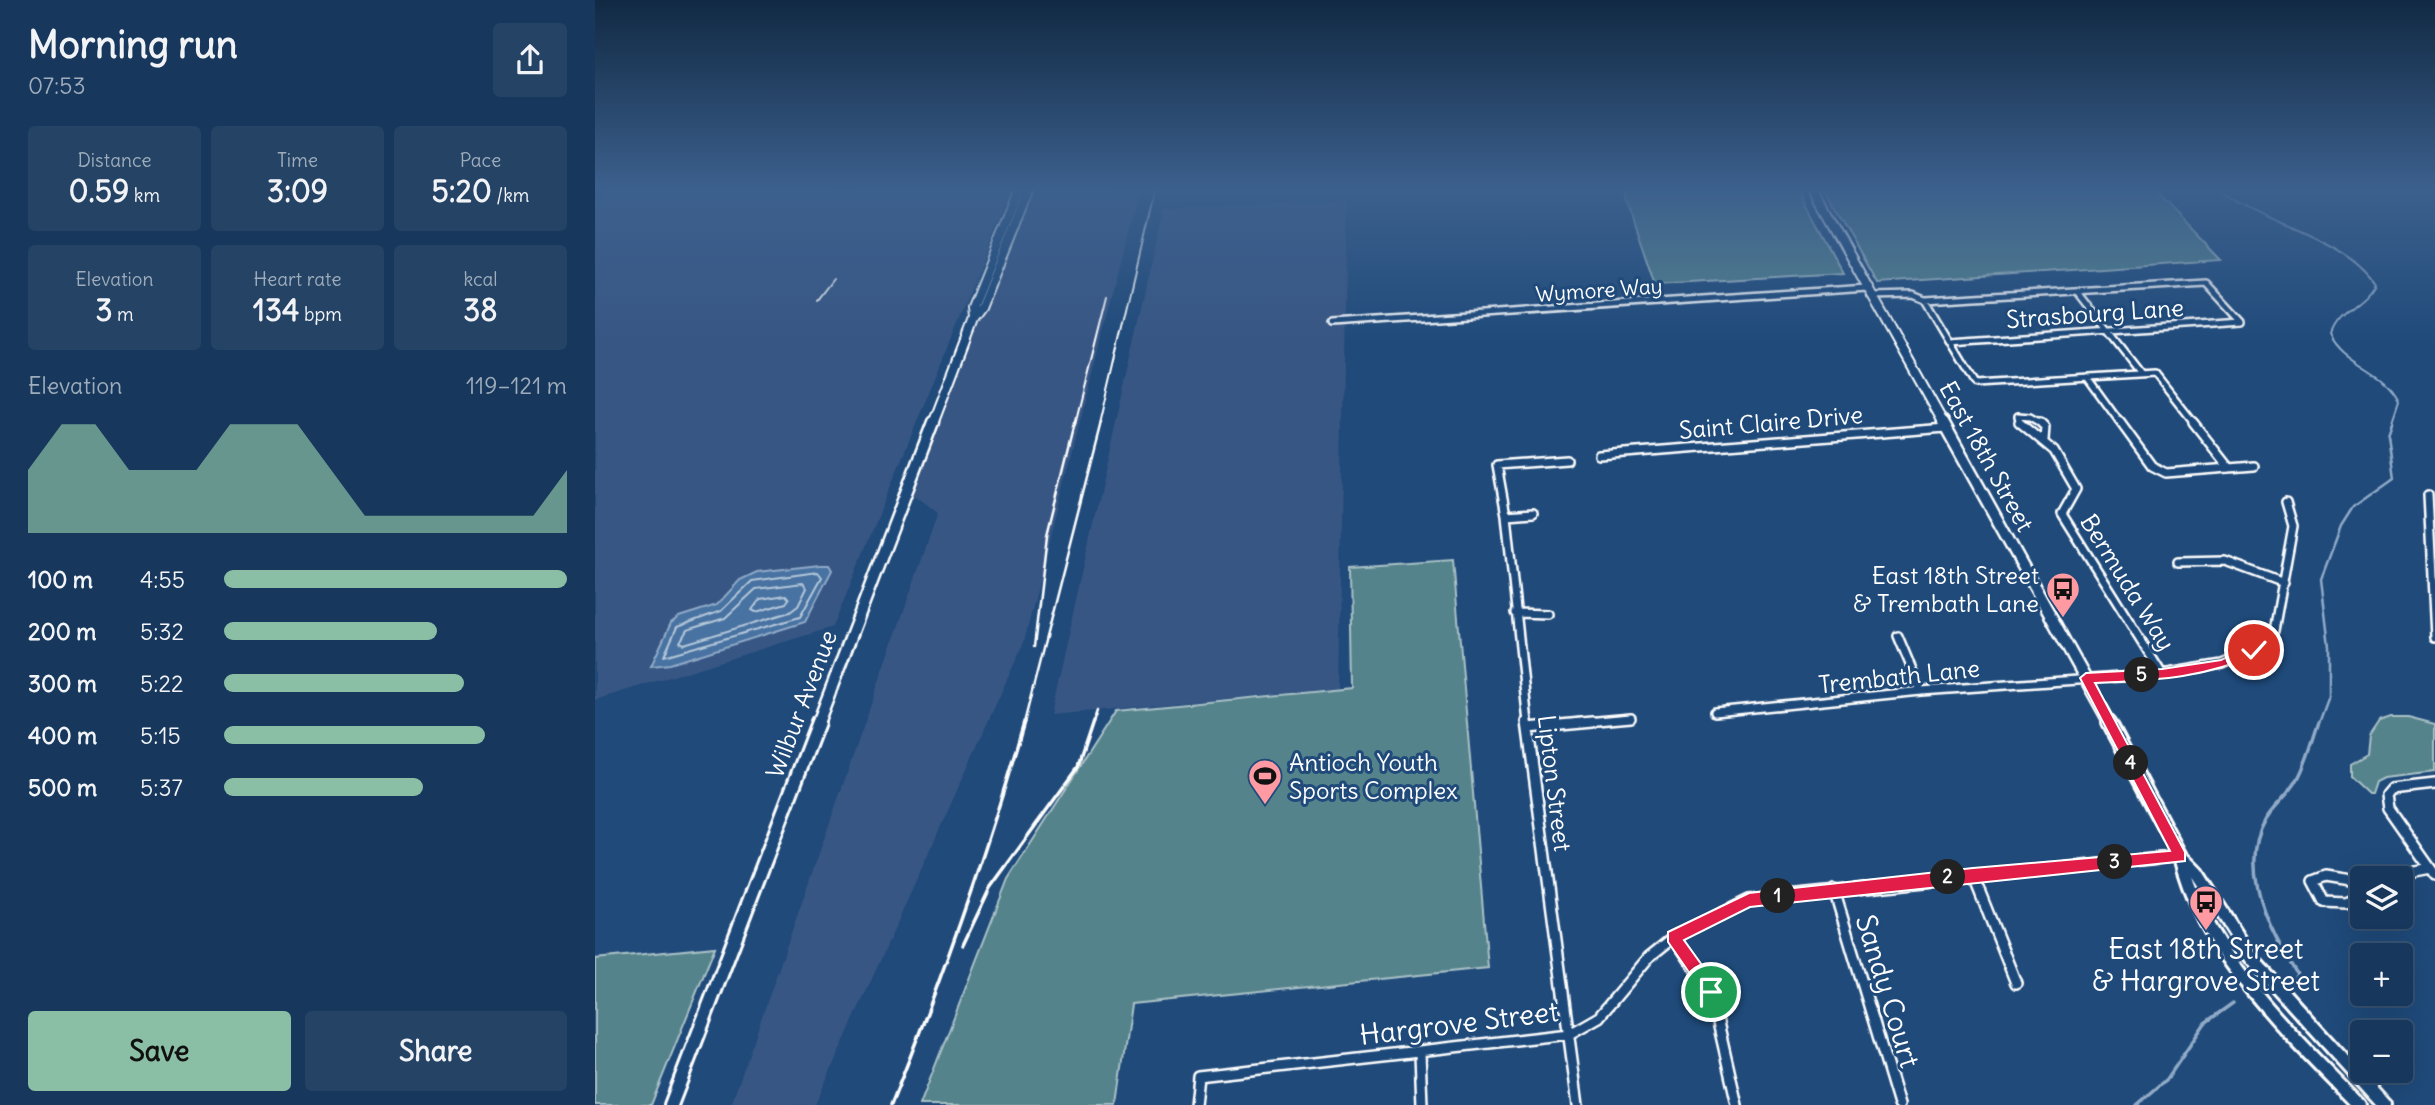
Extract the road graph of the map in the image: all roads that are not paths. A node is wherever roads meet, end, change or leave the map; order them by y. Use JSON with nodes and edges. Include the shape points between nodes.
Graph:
{"nodes":[{"id":1,"x":999,"y":241,"type":"edge"},
{"id":2,"x":1008,"y":241,"type":"edge"},
{"id":3,"x":1841,"y":241,"type":"edge"},
{"id":4,"x":2077,"y":291,"type":"junction"},
{"id":5,"x":1869,"y":292,"type":"junction"},
{"id":6,"x":1925,"y":300,"type":"junction"},
{"id":7,"x":973,"y":319,"type":"junction"},
{"id":8,"x":2242,"y":321,"type":"joint"},
{"id":9,"x":1332,"y":324,"type":"dead end"},
{"id":10,"x":2108,"y":331,"type":"junction"},
{"id":11,"x":1950,"y":342,"type":"junction"},
{"id":12,"x":2140,"y":372,"type":"junction"},
{"id":13,"x":2087,"y":377,"type":"junction"},
{"id":14,"x":1946,"y":428,"type":"junction"},
{"id":15,"x":2044,"y":440,"type":"junction"},
{"id":16,"x":1599,"y":455,"type":"dead end"},
{"id":17,"x":1567,"y":460,"type":"dead end"},
{"id":18,"x":2254,"y":466,"type":"dead end"},
{"id":19,"x":2229,"y":467,"type":"junction"},
{"id":20,"x":2428,"y":495,"type":"dead end"},
{"id":21,"x":2286,"y":502,"type":"dead end"},
{"id":22,"x":1533,"y":513,"type":"dead end"},
{"id":23,"x":1506,"y":515,"type":"junction"},
{"id":24,"x":2432,"y":519,"type":"edge"},
{"id":25,"x":2178,"y":562,"type":"dead end"},
{"id":26,"x":2284,"y":583,"type":"junction"},
{"id":27,"x":1515,"y":613,"type":"junction"},
{"id":28,"x":1548,"y":614,"type":"dead end"},
{"id":29,"x":2435,"y":635,"type":"edge"},
{"id":30,"x":1898,"y":636,"type":"dead end"},
{"id":31,"x":2162,"y":674,"type":"junction"},
{"id":32,"x":2086,"y":678,"type":"junction"},
{"id":33,"x":1921,"y":691,"type":"junction"},
{"id":34,"x":1715,"y":712,"type":"dead end"},
{"id":35,"x":1631,"y":718,"type":"dead end"},
{"id":36,"x":1528,"y":728,"type":"junction"},
{"id":37,"x":2435,"y":784,"type":"edge"},
{"id":38,"x":2180,"y":856,"type":"junction"},
{"id":39,"x":2433,"y":871,"type":"edge"},
{"id":40,"x":2413,"y":874,"type":"edge"},
{"id":41,"x":1973,"y":875,"type":"junction"},
{"id":42,"x":2359,"y":883,"type":"edge"},
{"id":43,"x":1834,"y":890,"type":"junction"},
{"id":44,"x":1674,"y":937,"type":"junction"},
{"id":45,"x":2016,"y":983,"type":"dead end"},
{"id":46,"x":1569,"y":1034,"type":"junction"},
{"id":47,"x":1420,"y":1053,"type":"junction"},
{"id":48,"x":671,"y":1105,"type":"edge"},
{"id":49,"x":1195,"y":1105,"type":"edge"},
{"id":50,"x":1422,"y":1105,"type":"edge"},
{"id":51,"x":1579,"y":1105,"type":"edge"},
{"id":52,"x":1737,"y":1105,"type":"edge"},
{"id":53,"x":1899,"y":1105,"type":"edge"},
{"id":54,"x":2359,"y":1105,"type":"edge"},
{"id":55,"x":2384,"y":1105,"type":"edge"}],
"edges":[{"from":1,"to":7,"type":"main road","name":"Wilbur Avenue","via":[[972,308]]},
{"from":2,"to":7,"type":"main road","name":"Wilbur Avenue"},
{"from":3,"to":5,"type":"main road","name":"East 18th Street"},
{"from":4,"to":6,"type":"street","name":"Wymore Way"},
{"from":4,"to":8,"type":"street","name":"Wymore Way","via":[[2206,283]]},
{"from":4,"to":10,"type":"street"},
{"from":5,"to":6,"type":"street","name":"Wymore Way"},
{"from":5,"to":9,"type":"street","name":"Wymore Way"},
{"from":5,"to":14,"type":"main road","name":"East 18th Street"},
{"from":6,"to":11,"type":"street"},
{"from":7,"to":48,"type":"main road","name":"Wilbur Avenue"},
{"from":8,"to":10,"type":"street","name":"Strasbourg Lane"},
{"from":10,"to":11,"type":"street","name":"Strasbourg Lane"},
{"from":10,"to":12,"type":"street"},
{"from":11,"to":13,"type":"street","via":[[1975,384]]},
{"from":12,"to":13,"type":"street"},
{"from":12,"to":19,"type":"street","via":[[2155,373]]},
{"from":13,"to":19,"type":"street","via":[[2152,466],[2166,473]]},
{"from":14,"to":16,"type":"street","name":"Saint Claire Drive"},
{"from":14,"to":32,"type":"main road","name":"East 18th Street"},
{"from":15,"to":15,"type":"street","name":"Bermuda Way","via":[[2045,427],[2038,419],[2018,416],[2025,431]]},
{"from":15,"to":31,"type":"street","name":"Bermuda Way","via":[[2076,489],[2062,514]]},
{"from":17,"to":23,"type":"street","name":"Lipton Street","via":[[1497,465]]},
{"from":18,"to":19,"type":"street"},
{"from":20,"to":24,"type":"street"},
{"from":21,"to":26,"type":"street","name":"Trembath Lane","via":[[2293,526]]},
{"from":22,"to":23,"type":"street"},
{"from":23,"to":27,"type":"street","name":"Lipton Street"},
{"from":24,"to":29,"type":"street"},
{"from":25,"to":26,"type":"street","via":[[2225,561]]},
{"from":26,"to":31,"type":"street","name":"Trembath Lane","via":[[2274,631],[2254,650],[2222,664]]},
{"from":27,"to":28,"type":"street"},
{"from":27,"to":36,"type":"street","name":"Lipton Street"},
{"from":30,"to":33,"type":"street"},
{"from":31,"to":32,"type":"street","name":"Trembath Lane"},
{"from":32,"to":33,"type":"street","name":"Trembath Lane"},
{"from":32,"to":38,"type":"main road","name":"East 18th Street"},
{"from":33,"to":34,"type":"street","name":"Trembath Lane"},
{"from":35,"to":36,"type":"street"},
{"from":36,"to":46,"type":"street","name":"Lipton Street"},
{"from":37,"to":39,"type":"street","via":[[2391,789],[2386,795],[2388,808]]},
{"from":38,"to":41,"type":"street","name":"Hargrove Street"},
{"from":38,"to":54,"type":"main road","name":"East 18th Street","via":[[2181,874],[2245,978],[2289,1033]]},
{"from":38,"to":55,"type":"main road","name":"East 18th Street","via":[[2197,873],[2252,959]]},
{"from":39,"to":40,"type":"street"},
{"from":41,"to":43,"type":"street","name":"Hargrove Street"},
{"from":41,"to":45,"type":"street"},
{"from":42,"to":42,"type":"street","via":[[2338,875],[2321,875],[2313,881],[2324,902],[2337,905],[2359,897]]},
{"from":43,"to":44,"type":"street","name":"Hargrove Street","via":[[1749,900]]},
{"from":43,"to":53,"type":"street","name":"Sandy Court"},
{"from":44,"to":46,"type":"street","name":"Hargrove Street","via":[[1649,957],[1599,1017]]},
{"from":44,"to":52,"type":"street","via":[[1711,992]]},
{"from":46,"to":47,"type":"street","name":"Hargrove Street"},
{"from":46,"to":51,"type":"street","name":"Lipton Street"},
{"from":47,"to":49,"type":"street","name":"Hargrove Street","via":[[1198,1076]]},
{"from":47,"to":50,"type":"street"}]}
